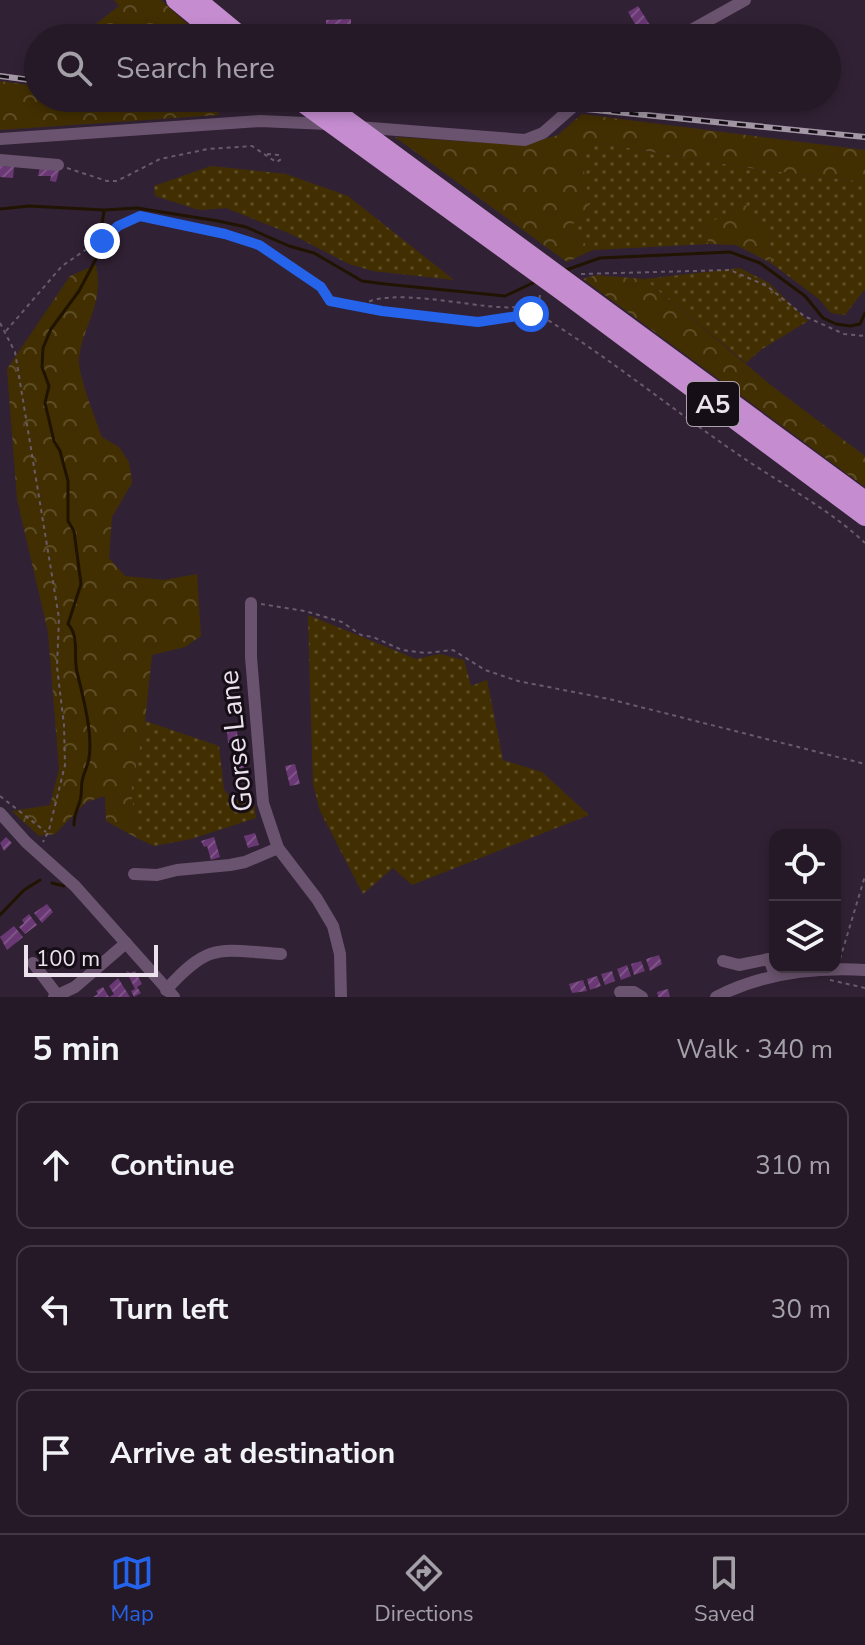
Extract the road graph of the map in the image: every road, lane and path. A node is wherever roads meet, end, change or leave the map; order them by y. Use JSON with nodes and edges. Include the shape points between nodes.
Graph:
{"nodes":[{"id":1,"x":175,"y":0,"type":"edge"},
{"id":2,"x":198,"y":0,"type":"edge"},
{"id":3,"x":745,"y":0,"type":"edge"},
{"id":4,"x":204,"y":24,"type":"edge"},
{"id":5,"x":227,"y":24,"type":"edge"},
{"id":6,"x":703,"y":24,"type":"edge"},
{"id":7,"x":315,"y":112,"type":"edge"},
{"id":8,"x":336,"y":112,"type":"edge"},
{"id":9,"x":567,"y":112,"type":"edge"},
{"id":10,"x":0,"y":139,"type":"edge"},
{"id":11,"x":267,"y":154,"type":"dead end"},
{"id":12,"x":0,"y":160,"type":"edge"},
{"id":13,"x":58,"y":165,"type":"joint"},
{"id":14,"x":538,"y":267,"type":"junction"},
{"id":15,"x":642,"y":273,"type":"dead end"},
{"id":16,"x":569,"y":288,"type":"junction"},
{"id":17,"x":361,"y":306,"type":"junction"},
{"id":18,"x":531,"y":306,"type":"junction"},
{"id":19,"x":535,"y":314,"type":"junction"},
{"id":20,"x":0,"y":323,"type":"edge"},
{"id":21,"x":6,"y":331,"type":"junction"},
{"id":22,"x":865,"y":336,"type":"edge"},
{"id":23,"x":865,"y":500,"type":"edge"},
{"id":24,"x":865,"y":517,"type":"edge"},
{"id":25,"x":865,"y":543,"type":"edge"},
{"id":26,"x":251,"y":603,"type":"joint"},
{"id":27,"x":865,"y":764,"type":"edge"},
{"id":28,"x":0,"y":796,"type":"edge"},
{"id":29,"x":2,"y":818,"type":"edge"},
{"id":30,"x":278,"y":848,"type":"junction"},
{"id":31,"x":134,"y":874,"type":"dead end"},
{"id":32,"x":865,"y":876,"type":"edge"},
{"id":33,"x":126,"y":943,"type":"junction"},
{"id":34,"x":281,"y":954,"type":"dead end"},
{"id":35,"x":841,"y":957,"type":"edge"},
{"id":36,"x":723,"y":961,"type":"dead end"},
{"id":37,"x":33,"y":963,"type":"dead end"},
{"id":38,"x":841,"y":970,"type":"edge"},
{"id":39,"x":865,"y":970,"type":"edge"},
{"id":40,"x":791,"y":973,"type":"edge"},
{"id":41,"x":820,"y":973,"type":"edge"},
{"id":42,"x":775,"y":975,"type":"junction"},
{"id":43,"x":649,"y":983,"type":"dead end"},
{"id":44,"x":865,"y":988,"type":"edge"},
{"id":45,"x":620,"y":992,"type":"dead end"},
{"id":46,"x":170,"y":994,"type":"edge"},
{"id":47,"x":56,"y":996,"type":"edge"},
{"id":48,"x":641,"y":996,"type":"edge"},
{"id":49,"x":341,"y":997,"type":"edge"},
{"id":50,"x":716,"y":997,"type":"edge"}],
"edges":[{"from":1,"to":4,"type":"highway"},
{"from":2,"to":5,"type":"highway"},
{"from":3,"to":6,"type":"street"},
{"from":7,"to":14,"type":"highway","number":"A5"},
{"from":8,"to":14,"type":"highway","number":"A5"},
{"from":9,"to":10,"type":"street","via":[[543,133],[525,140],[306,122]]},
{"from":11,"to":13,"type":"path","via":[[252,146],[208,149],[160,159],[117,181]]},
{"from":12,"to":13,"type":"street"},
{"from":14,"to":16,"type":"highway","number":"A5"},
{"from":15,"to":22,"type":"path","via":[[730,270],[767,286],[804,316],[844,334]]},
{"from":16,"to":23,"type":"highway","number":"A5"},
{"from":16,"to":24,"type":"highway","number":"A5"},
{"from":17,"to":18,"type":"path","via":[[399,298]]},
{"from":17,"to":19,"type":"path","via":[[478,322]]},
{"from":17,"to":21,"type":"path","via":[[330,301],[321,287],[259,245],[140,216],[62,266]]},
{"from":18,"to":19,"type":"path"},
{"from":18,"to":19,"type":"path","via":[[537,304]]},
{"from":19,"to":25,"type":"path","via":[[574,336]]},
{"from":20,"to":21,"type":"path"},
{"from":21,"to":28,"type":"path","via":[[15,352],[59,618],[65,765],[47,833]]},
{"from":26,"to":27,"type":"path","via":[[342,622],[402,650],[453,650],[485,670],[518,681]]},
{"from":26,"to":30,"type":"street","name":"Gorse Lane","via":[[260,789]]},
{"from":29,"to":33,"type":"street"},
{"from":30,"to":31,"type":"street","via":[[245,862],[192,862],[157,875]]},
{"from":30,"to":49,"type":"street","name":"Gorse Lane","via":[[333,926]]},
{"from":32,"to":35,"type":"path"},
{"from":33,"to":46,"type":"street"},
{"from":33,"to":47,"type":"street","via":[[75,987]]},
{"from":34,"to":46,"type":"street","via":[[207,953],[184,970]]},
{"from":36,"to":42,"type":"street","via":[[739,965],[769,959]]},
{"from":37,"to":47,"type":"street"},
{"from":38,"to":39,"type":"street"},
{"from":40,"to":42,"type":"street"},
{"from":41,"to":44,"type":"path","via":[[834,982]]},
{"from":42,"to":50,"type":"street"},
{"from":43,"to":48,"type":"street"},
{"from":45,"to":48,"type":"street"}]}
